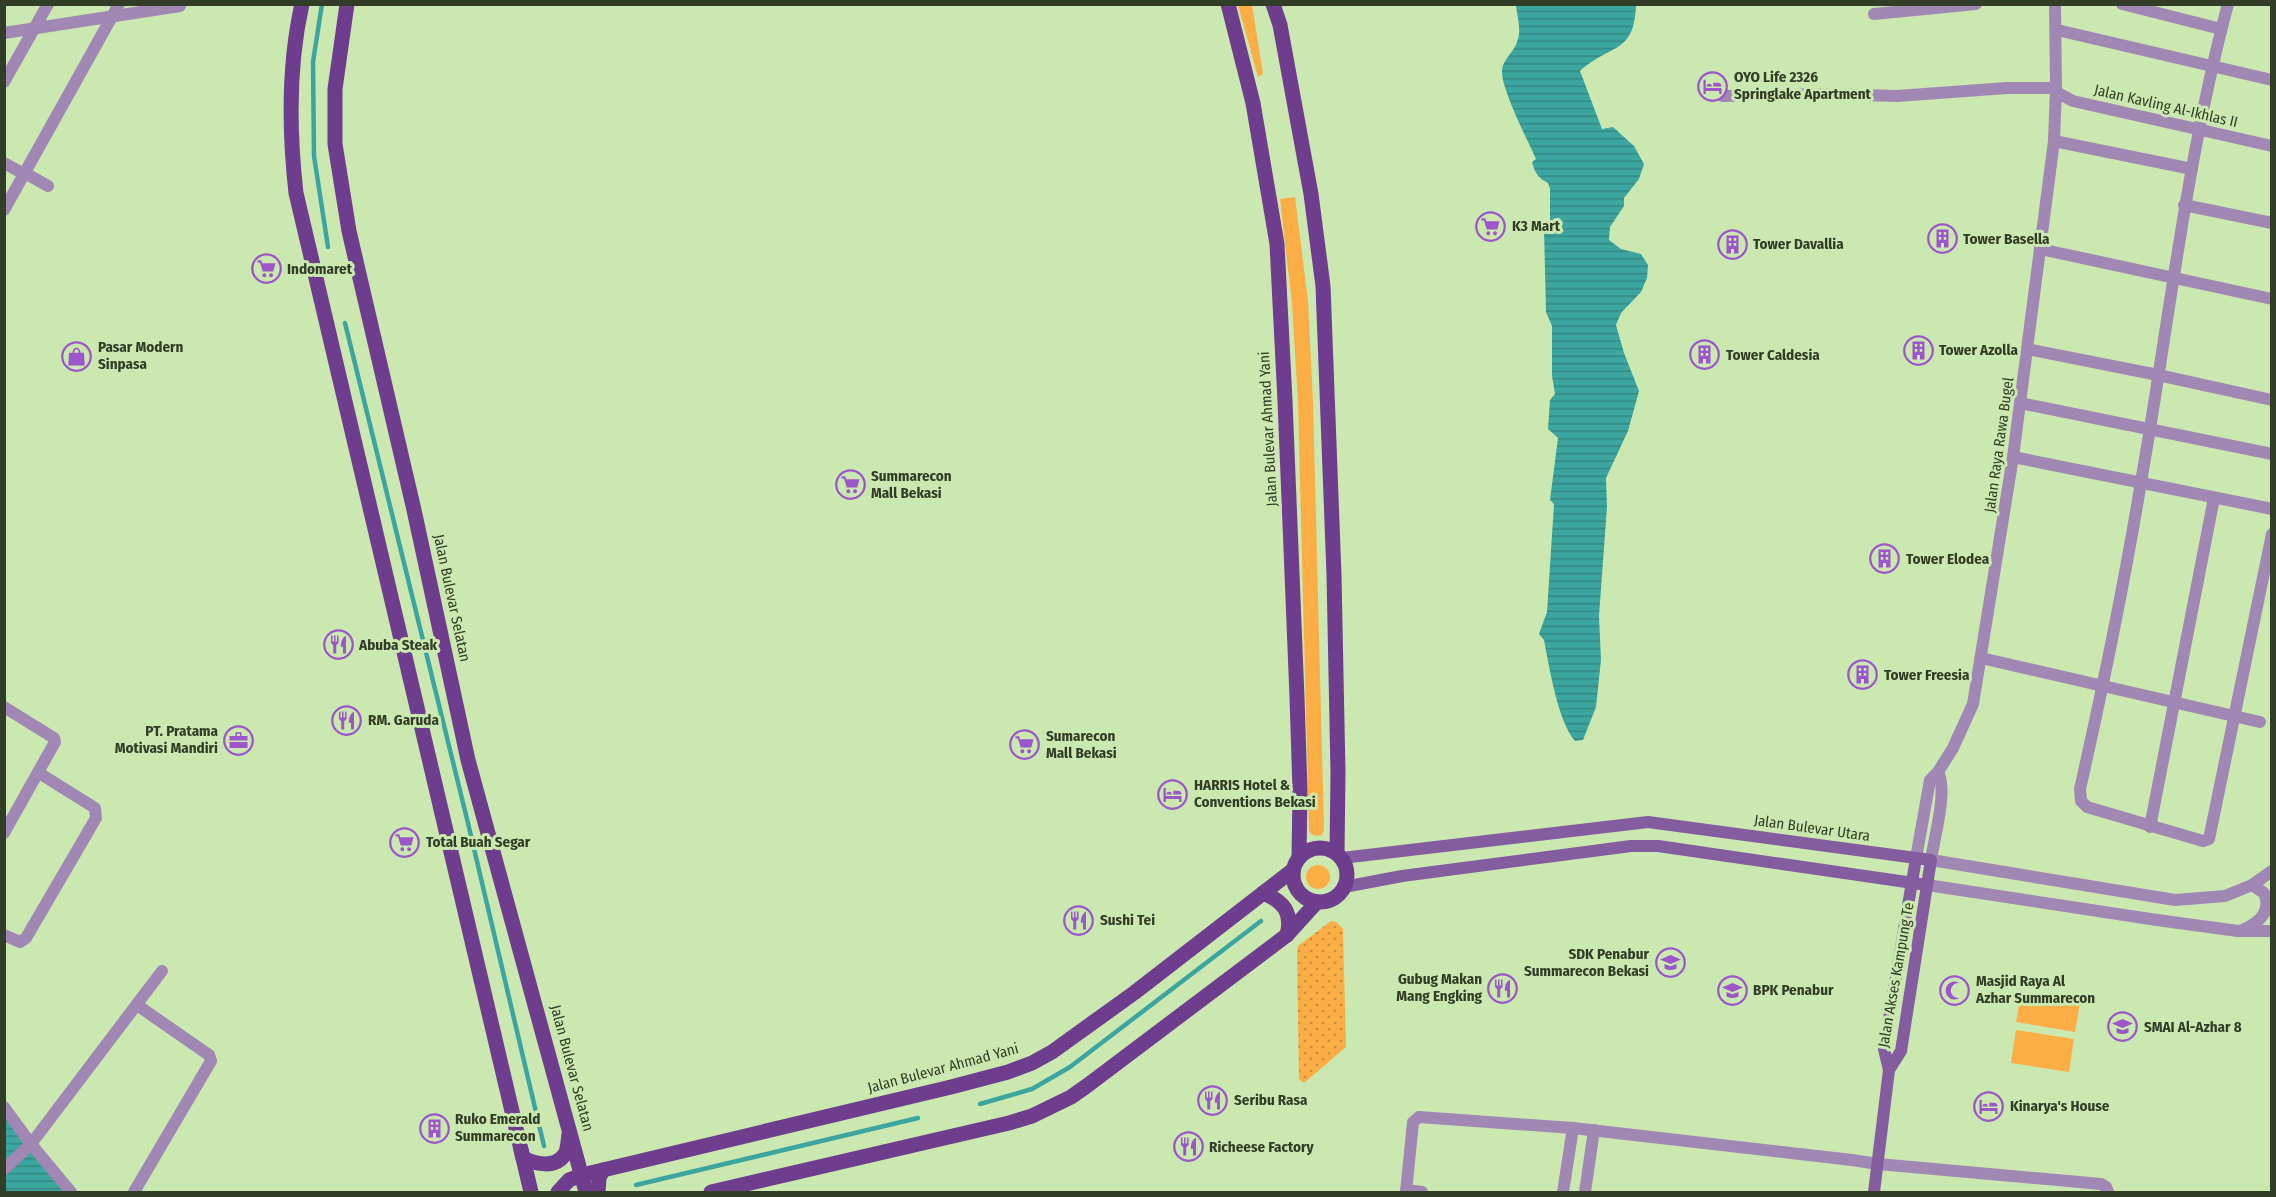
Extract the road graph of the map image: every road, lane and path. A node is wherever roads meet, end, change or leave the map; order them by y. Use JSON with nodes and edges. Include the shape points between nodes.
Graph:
{"nodes":[{"id":1,"x":48,"y":4,"type":"edge"},
{"id":2,"x":119,"y":4,"type":"edge"},
{"id":3,"x":302,"y":4,"type":"edge"},
{"id":4,"x":347,"y":4,"type":"edge"},
{"id":5,"x":1228,"y":4,"type":"edge"},
{"id":6,"x":1273,"y":4,"type":"edge"},
{"id":7,"x":1976,"y":4,"type":"edge"},
{"id":8,"x":2055,"y":4,"type":"edge"},
{"id":9,"x":2122,"y":4,"type":"edge"},
{"id":10,"x":2228,"y":4,"type":"edge"},
{"id":11,"x":180,"y":6,"type":"dead end"},
{"id":12,"x":2176,"y":10,"type":"edge"},
{"id":13,"x":1874,"y":14,"type":"dead end"},
{"id":14,"x":112,"y":16,"type":"junction"},
{"id":15,"x":34,"y":28,"type":"junction"},
{"id":16,"x":2221,"y":29,"type":"junction"},
{"id":17,"x":2057,"y":30,"type":"junction"},
{"id":18,"x":4,"y":33,"type":"edge"},
{"id":19,"x":2213,"y":66,"type":"junction"},
{"id":20,"x":2271,"y":80,"type":"edge"},
{"id":21,"x":4,"y":82,"type":"edge"},
{"id":22,"x":2056,"y":90,"type":"junction"},
{"id":23,"x":1722,"y":96,"type":"dead end"},
{"id":24,"x":2200,"y":129,"type":"junction"},
{"id":25,"x":2054,"y":141,"type":"junction"},
{"id":26,"x":2271,"y":146,"type":"edge"},
{"id":27,"x":4,"y":163,"type":"edge"},
{"id":28,"x":2192,"y":169,"type":"junction"},
{"id":29,"x":25,"y":174,"type":"junction"},
{"id":30,"x":48,"y":186,"type":"dead end"},
{"id":31,"x":2184,"y":205,"type":"junction"},
{"id":32,"x":4,"y":210,"type":"edge"},
{"id":33,"x":2271,"y":223,"type":"edge"},
{"id":34,"x":2040,"y":249,"type":"junction"},
{"id":35,"x":2173,"y":276,"type":"junction"},
{"id":36,"x":2271,"y":299,"type":"edge"},
{"id":37,"x":2027,"y":349,"type":"junction"},
{"id":38,"x":2158,"y":375,"type":"junction"},
{"id":39,"x":2271,"y":400,"type":"edge"},
{"id":40,"x":2020,"y":403,"type":"junction"},
{"id":41,"x":2150,"y":428,"type":"junction"},
{"id":42,"x":2271,"y":454,"type":"edge"},
{"id":43,"x":2013,"y":457,"type":"junction"},
{"id":44,"x":2141,"y":482,"type":"junction"},
{"id":45,"x":2214,"y":498,"type":"junction"},
{"id":46,"x":2271,"y":509,"type":"edge"},
{"id":47,"x":2271,"y":534,"type":"edge"},
{"id":48,"x":1981,"y":658,"type":"junction"},
{"id":49,"x":2103,"y":686,"type":"junction"},
{"id":50,"x":2175,"y":702,"type":"junction"},
{"id":51,"x":4,"y":707,"type":"edge"},
{"id":52,"x":2234,"y":715,"type":"junction"},
{"id":53,"x":2260,"y":722,"type":"dead end"},
{"id":54,"x":1938,"y":772,"type":"junction"},
{"id":55,"x":39,"y":773,"type":"junction"},
{"id":56,"x":9,"y":813,"type":"edge"},
{"id":57,"x":2151,"y":827,"type":"junction"},
{"id":58,"x":4,"y":833,"type":"edge"},
{"id":59,"x":1339,"y":855,"type":"junction"},
{"id":60,"x":1916,"y":858,"type":"junction"},
{"id":61,"x":1931,"y":860,"type":"junction"},
{"id":62,"x":1296,"y":863,"type":"junction"},
{"id":63,"x":2271,"y":872,"type":"edge"},
{"id":64,"x":1912,"y":882,"type":"junction"},
{"id":65,"x":1927,"y":885,"type":"junction"},
{"id":66,"x":2252,"y":885,"type":"junction"},
{"id":67,"x":1344,"y":887,"type":"junction"},
{"id":68,"x":1263,"y":893,"type":"junction"},
{"id":69,"x":1317,"y":902,"type":"junction"},
{"id":70,"x":2238,"y":931,"type":"junction"},
{"id":71,"x":2271,"y":931,"type":"edge"},
{"id":72,"x":1287,"y":934,"type":"junction"},
{"id":73,"x":4,"y":935,"type":"edge"},
{"id":74,"x":162,"y":971,"type":"dead end"},
{"id":75,"x":136,"y":1005,"type":"junction"},
{"id":76,"x":1889,"y":1070,"type":"junction"},
{"id":77,"x":4,"y":1107,"type":"edge"},
{"id":78,"x":570,"y":1128,"type":"junction"},
{"id":79,"x":1573,"y":1128,"type":"junction"},
{"id":80,"x":1594,"y":1131,"type":"junction"},
{"id":81,"x":519,"y":1144,"type":"junction"},
{"id":82,"x":27,"y":1148,"type":"junction"},
{"id":83,"x":1878,"y":1164,"type":"junction"},
{"id":84,"x":4,"y":1169,"type":"edge"},
{"id":85,"x":603,"y":1170,"type":"junction"},
{"id":86,"x":582,"y":1175,"type":"junction"},
{"id":87,"x":1406,"y":1191,"type":"edge"},
{"id":88,"x":71,"y":1192,"type":"edge"},
{"id":89,"x":135,"y":1192,"type":"edge"},
{"id":90,"x":531,"y":1192,"type":"edge"},
{"id":91,"x":558,"y":1192,"type":"edge"},
{"id":92,"x":586,"y":1192,"type":"edge"},
{"id":93,"x":598,"y":1192,"type":"edge"},
{"id":94,"x":711,"y":1192,"type":"edge"},
{"id":95,"x":1422,"y":1192,"type":"edge"},
{"id":96,"x":1563,"y":1192,"type":"edge"},
{"id":97,"x":1585,"y":1192,"type":"edge"},
{"id":98,"x":1874,"y":1192,"type":"edge"},
{"id":99,"x":2108,"y":1192,"type":"edge"}],
"edges":[{"from":1,"to":15,"type":"street"},
{"from":2,"to":14,"type":"street"},
{"from":3,"to":81,"type":"main road","via":[[291,111],[296,194]]},
{"from":4,"to":78,"type":"main road","name":"Jalan Bulevar Selatan","via":[[335,89],[335,144],[349,231],[468,760]]},
{"from":5,"to":62,"type":"main road","name":"Jalan Bulevar Ahmad Yani","via":[[1253,103],[1277,244],[1300,791]]},
{"from":6,"to":59,"type":"main road","via":[[1307,171],[1323,286]]},
{"from":7,"to":13,"type":"street"},
{"from":8,"to":17,"type":"street","name":"Jalan Raya Rawa Bugel"},
{"from":9,"to":12,"type":"street"},
{"from":10,"to":16,"type":"street"},
{"from":11,"to":14,"type":"street"},
{"from":12,"to":16,"type":"street"},
{"from":14,"to":15,"type":"street"},
{"from":14,"to":29,"type":"street"},
{"from":15,"to":18,"type":"street"},
{"from":15,"to":21,"type":"street"},
{"from":16,"to":19,"type":"street"},
{"from":17,"to":19,"type":"street"},
{"from":17,"to":22,"type":"street","name":"Jalan Raya Rawa Bugel"},
{"from":19,"to":20,"type":"street"},
{"from":19,"to":24,"type":"street"},
{"from":22,"to":23,"type":"street","via":[[2007,88],[1897,96]]},
{"from":22,"to":24,"type":"street","name":"Jalan Kavling Al-Ikhlas II","via":[[2073,100]]},
{"from":22,"to":25,"type":"street","name":"Jalan Raya Rawa Bugel"},
{"from":24,"to":26,"type":"street","name":"Jalan Kavling Al-Ikhlas II"},
{"from":24,"to":28,"type":"street"},
{"from":25,"to":28,"type":"street"},
{"from":25,"to":34,"type":"street","name":"Jalan Raya Rawa Bugel"},
{"from":27,"to":29,"type":"street"},
{"from":28,"to":31,"type":"street"},
{"from":29,"to":30,"type":"street"},
{"from":29,"to":32,"type":"street"},
{"from":31,"to":33,"type":"street"},
{"from":31,"to":35,"type":"street"},
{"from":34,"to":35,"type":"street"},
{"from":34,"to":37,"type":"street","name":"Jalan Raya Rawa Bugel"},
{"from":35,"to":36,"type":"street"},
{"from":35,"to":38,"type":"street"},
{"from":37,"to":38,"type":"street"},
{"from":37,"to":40,"type":"street","name":"Jalan Raya Rawa Bugel"},
{"from":38,"to":39,"type":"street"},
{"from":38,"to":41,"type":"street"},
{"from":40,"to":41,"type":"street"},
{"from":40,"to":43,"type":"street","name":"Jalan Raya Rawa Bugel"},
{"from":41,"to":42,"type":"street"},
{"from":41,"to":44,"type":"street"},
{"from":43,"to":44,"type":"street"},
{"from":43,"to":48,"type":"street","name":"Jalan Raya Rawa Bugel"},
{"from":44,"to":45,"type":"street"},
{"from":44,"to":49,"type":"street"},
{"from":45,"to":46,"type":"street"},
{"from":45,"to":50,"type":"street"},
{"from":47,"to":52,"type":"street"},
{"from":48,"to":49,"type":"street"},
{"from":48,"to":54,"type":"street","name":"Jalan Raya Rawa Bugel","via":[[1970,714]]},
{"from":49,"to":50,"type":"street"},
{"from":49,"to":57,"type":"street","via":[[2081,799],[2089,808]]},
{"from":50,"to":52,"type":"street"},
{"from":50,"to":57,"type":"street"},
{"from":51,"to":55,"type":"street","via":[[54,738],[54,747]]},
{"from":52,"to":53,"type":"street"},
{"from":52,"to":57,"type":"street","via":[[2209,839],[2203,842]]},
{"from":54,"to":60,"type":"street","name":"Jalan Raya Rawa Bugel","via":[[1929,780]]},
{"from":54,"to":61,"type":"street","via":[[1941,795]]},
{"from":55,"to":56,"type":"street"},
{"from":55,"to":73,"type":"street","via":[[95,808],[96,818],[26,938],[20,942]]},
{"from":56,"to":58,"type":"street"},
{"from":59,"to":60,"type":"street","name":"Jalan Bulevar Utara","via":[[1648,822]]},
{"from":59,"to":62,"type":"main road","via":[[1318,847],[1305,852]]},
{"from":59,"to":67,"type":"main road","via":[[1346,866]]},
{"from":60,"to":61,"type":"street","name":"Jalan Bulevar Utara"},
{"from":60,"to":64,"type":"street","name":"Jalan Raya Rawa Bugel"},
{"from":61,"to":65,"type":"street"},
{"from":61,"to":66,"type":"street","name":"Jalan Bulevar Utara","via":[[2175,900],[2217,898]]},
{"from":62,"to":68,"type":"main road","name":"Jalan Bulevar Ahmad Yani"},
{"from":62,"to":69,"type":"main road","via":[[1297,890]]},
{"from":63,"to":66,"type":"street","name":"Jalan Bulevar Utara"},
{"from":64,"to":65,"type":"street"},
{"from":64,"to":67,"type":"street","via":[[1658,846],[1631,846]]},
{"from":64,"to":76,"type":"street","name":"Jalan Akses Kampung Te","via":[[1884,1049]]},
{"from":65,"to":70,"type":"street"},
{"from":65,"to":76,"type":"street","name":"Jalan Akses Kampung Te","via":[[1901,1051]]},
{"from":66,"to":70,"type":"street","via":[[2264,893],[2265,915]]},
{"from":67,"to":69,"type":"main road","via":[[1332,900]]},
{"from":68,"to":72,"type":"main road","via":[[1286,909]]},
{"from":68,"to":85,"type":"main road","name":"Jalan Bulevar Ahmad Yani","via":[[1134,993],[1032,1063],[903,1099]]},
{"from":69,"to":72,"type":"main road"},
{"from":70,"to":71,"type":"street"},
{"from":72,"to":94,"type":"main road","via":[[1089,1085],[1032,1116]]},
{"from":74,"to":75,"type":"street"},
{"from":75,"to":82,"type":"street"},
{"from":75,"to":89,"type":"street","via":[[209,1055],[211,1061]]},
{"from":76,"to":83,"type":"street","name":"Jalan Akses Kampung Te"},
{"from":77,"to":82,"type":"street"},
{"from":78,"to":81,"type":"main road","via":[[566,1153],[559,1161],[534,1163],[523,1158]]},
{"from":78,"to":86,"type":"main road","name":"Jalan Bulevar Selatan"},
{"from":79,"to":80,"type":"street"},
{"from":79,"to":87,"type":"street","via":[[1417,1117],[1413,1122]]},
{"from":79,"to":96,"type":"street"},
{"from":80,"to":83,"type":"street"},
{"from":80,"to":97,"type":"street"},
{"from":81,"to":90,"type":"main road"},
{"from":82,"to":84,"type":"street"},
{"from":82,"to":88,"type":"street"},
{"from":83,"to":98,"type":"street","name":"Jalan Akses Kampung Te"},
{"from":83,"to":99,"type":"street","via":[[2101,1184]]},
{"from":85,"to":86,"type":"main road","name":"Jalan Bulevar Ahmad Yani"},
{"from":85,"to":93,"type":"main road"},
{"from":86,"to":91,"type":"main road","via":[[569,1180]]},
{"from":86,"to":92,"type":"main road","name":"Jalan Bulevar Selatan"},
{"from":87,"to":95,"type":"street"}]}
